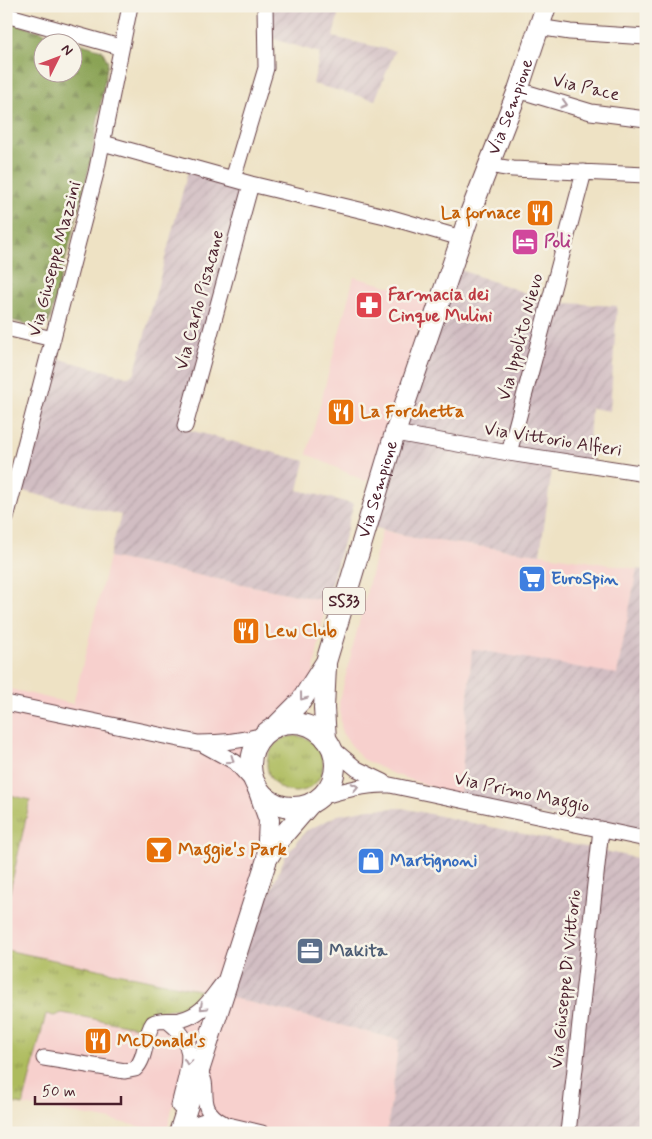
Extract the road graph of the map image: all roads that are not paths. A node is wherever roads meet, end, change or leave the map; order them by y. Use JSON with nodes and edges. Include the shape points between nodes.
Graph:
{"nodes":[{"id":1,"x":130,"y":6,"type":"edge"},
{"id":2,"x":265,"y":6,"type":"edge"},
{"id":3,"x":546,"y":6,"type":"edge"},
{"id":4,"x":6,"y":15,"type":"edge"},
{"id":5,"x":538,"y":27,"type":"junction"},
{"id":6,"x":646,"y":38,"type":"edge"},
{"id":7,"x":120,"y":47,"type":"junction"},
{"id":8,"x":518,"y":90,"type":"junction"},
{"id":9,"x":646,"y":119,"type":"edge"},
{"id":10,"x":103,"y":142,"type":"junction"},
{"id":11,"x":490,"y":164,"type":"junction"},
{"id":12,"x":584,"y":172,"type":"junction"},
{"id":13,"x":646,"y":175,"type":"edge"},
{"id":14,"x":233,"y":179,"type":"junction"},
{"id":15,"x":251,"y":184,"type":"junction"},
{"id":16,"x":461,"y":238,"type":"junction"},
{"id":17,"x":6,"y":328,"type":"edge"},
{"id":18,"x":53,"y":339,"type":"junction"},
{"id":19,"x":185,"y":426,"type":"dead end"},
{"id":20,"x":395,"y":433,"type":"junction"},
{"id":21,"x":509,"y":453,"type":"junction"},
{"id":22,"x":646,"y":474,"type":"edge"},
{"id":23,"x":6,"y":518,"type":"edge"},
{"id":24,"x":326,"y":662,"type":"junction"},
{"id":25,"x":6,"y":703,"type":"edge"},
{"id":26,"x":269,"y":731,"type":"junction"},
{"id":27,"x":198,"y":743,"type":"junction"},
{"id":28,"x":330,"y":744,"type":"junction"},
{"id":29,"x":390,"y":785,"type":"junction"},
{"id":30,"x":257,"y":786,"type":"junction"},
{"id":31,"x":316,"y":801,"type":"junction"},
{"id":32,"x":601,"y":829,"type":"junction"},
{"id":33,"x":646,"y":839,"type":"edge"},
{"id":34,"x":267,"y":859,"type":"junction"},
{"id":35,"x":229,"y":979,"type":"junction"},
{"id":36,"x":168,"y":1021,"type":"junction"},
{"id":37,"x":44,"y":1058,"type":"dead end"},
{"id":38,"x":199,"y":1072,"type":"junction"},
{"id":39,"x":223,"y":1123,"type":"junction"},
{"id":40,"x":183,"y":1131,"type":"edge"},
{"id":41,"x":262,"y":1133,"type":"edge"},
{"id":42,"x":568,"y":1133,"type":"edge"}],
"edges":[{"from":1,"to":7,"type":"street","name":"Via Giuseppe Mazzini"},
{"from":2,"to":14,"type":"street","via":[[266,68]]},
{"from":3,"to":5,"type":"main road","name":"Via Sempione","number":"SS33"},
{"from":4,"to":7,"type":"street"},
{"from":5,"to":6,"type":"street"},
{"from":5,"to":8,"type":"main road","name":"Via Sempione","number":"SS33"},
{"from":7,"to":10,"type":"street","name":"Via Giuseppe Mazzini"},
{"from":8,"to":9,"type":"street","name":"Via Pace","one_way":true,"via":[[591,112]]},
{"from":8,"to":11,"type":"main road","name":"Via Sempione","number":"SS33"},
{"from":10,"to":14,"type":"street"},
{"from":10,"to":18,"type":"street","name":"Via Giuseppe Mazzini"},
{"from":11,"to":12,"type":"street","via":[[513,169]]},
{"from":11,"to":16,"type":"main road","name":"Via Sempione","number":"SS33"},
{"from":12,"to":13,"type":"street"},
{"from":12,"to":21,"type":"street","name":"Via Ippolito Nievo"},
{"from":14,"to":15,"type":"street"},
{"from":15,"to":16,"type":"street"},
{"from":15,"to":19,"type":"street","name":"Via Carlo Pisacane"},
{"from":16,"to":20,"type":"main road","name":"Via Sempione","number":"SS33"},
{"from":17,"to":18,"type":"street"},
{"from":18,"to":23,"type":"street","name":"Via Giuseppe Mazzini"},
{"from":20,"to":21,"type":"street","name":"Via Vittorio Alfieri"},
{"from":20,"to":24,"type":"main road","name":"Via Sempione","number":"SS33"},
{"from":21,"to":22,"type":"street","name":"Via Vittorio Alfieri"},
{"from":24,"to":26,"type":"main road","name":"Via Sempione","number":"SS33","one_way":true,"via":[[301,701]]},
{"from":24,"to":28,"type":"main road","name":"Via Sempione","number":"SS33","via":[[324,708]]},
{"from":25,"to":27,"type":"street"},
{"from":26,"to":27,"type":"street","via":[[249,739]]},
{"from":26,"to":28,"type":"main road","via":[[284,724],[307,725]]},
{"from":26,"to":30,"type":"main road","number":"SS33","via":[[253,754],[251,765]]},
{"from":27,"to":30,"type":"street","one_way":true,"via":[[235,762]]},
{"from":28,"to":29,"type":"street","name":"Via Primo Maggio","via":[[357,769]]},
{"from":28,"to":31,"type":"main road","number":"SS33","via":[[336,761],[335,773],[330,786]]},
{"from":31,"to":29,"type":"street","name":"Via Primo Maggio","one_way":true,"via":[[353,787]]},
{"from":29,"to":32,"type":"street","name":"Via Primo Maggio"},
{"from":30,"to":31,"type":"main road","via":[[272,802],[282,806],[296,807]]},
{"from":30,"to":34,"type":"main road","number":"SS33","via":[[269,820]]},
{"from":31,"to":34,"type":"main road","number":"SS33","via":[[279,840]]},
{"from":32,"to":33,"type":"street","name":"Via Primo Maggio"},
{"from":32,"to":42,"type":"street","name":"Via Giuseppe Di Vittorio"},
{"from":34,"to":35,"type":"main road","number":"SS33"},
{"from":35,"to":36,"type":"street","one_way":true,"via":[[200,1011],[181,1020]]},
{"from":35,"to":38,"type":"main road","number":"SS33"},
{"from":36,"to":37,"type":"street","via":[[157,1020],[151,1024],[141,1062],[130,1071]]},
{"from":36,"to":40,"type":"street","one_way":true,"via":[[182,1035],[189,1050],[178,1111]]},
{"from":38,"to":39,"type":"street","via":[[204,1080],[207,1108]]},
{"from":38,"to":40,"type":"main road","number":"SS33"},
{"from":39,"to":40,"type":"street","via":[[198,1123]]},
{"from":39,"to":41,"type":"street"}]}
